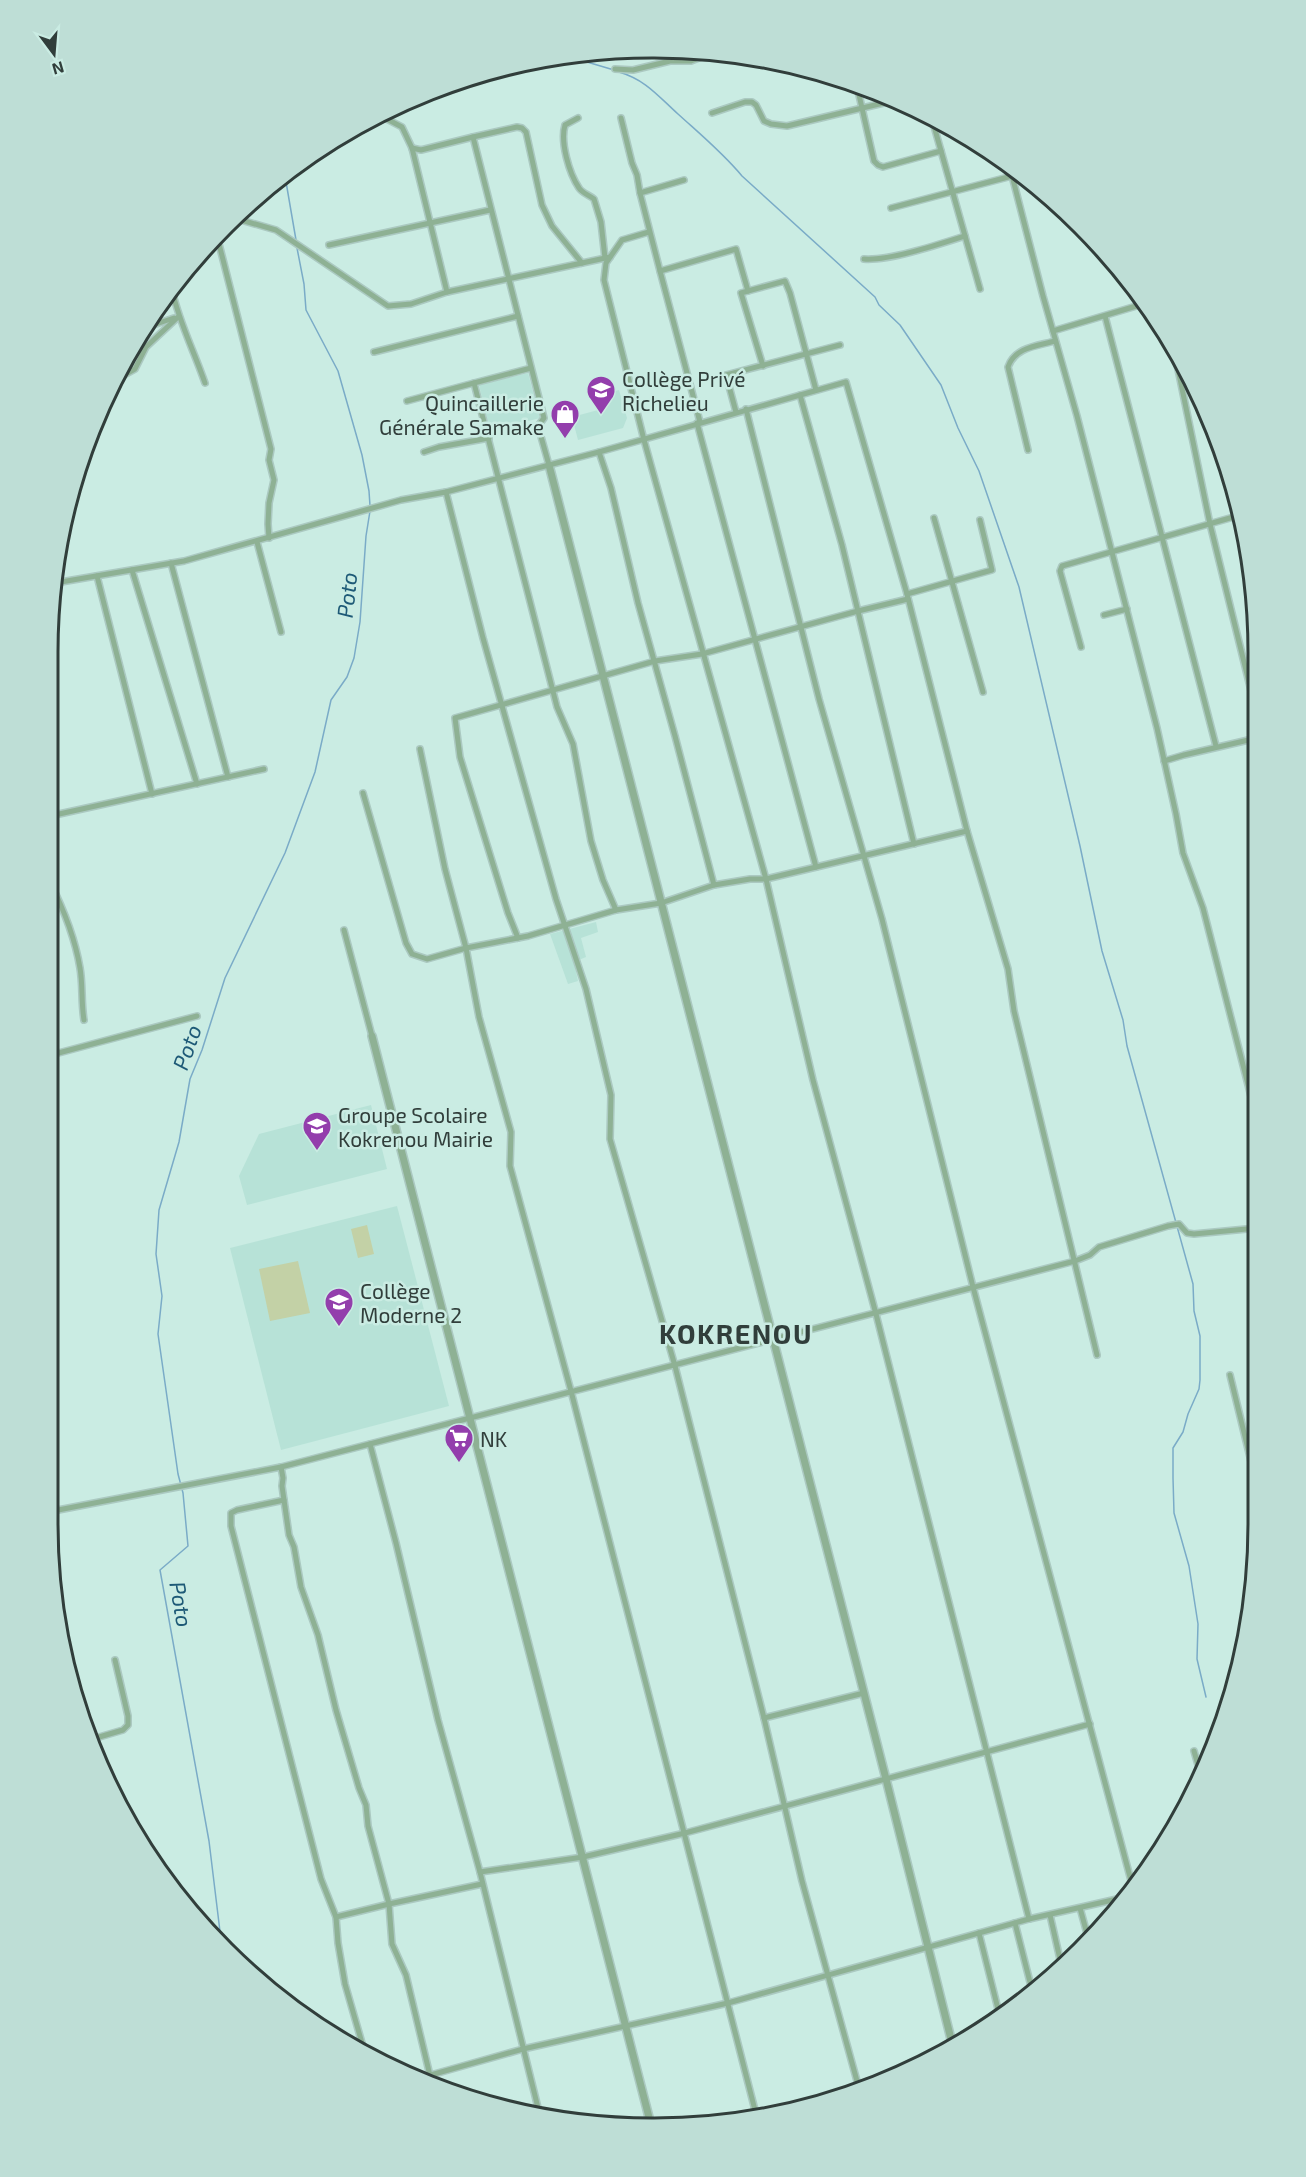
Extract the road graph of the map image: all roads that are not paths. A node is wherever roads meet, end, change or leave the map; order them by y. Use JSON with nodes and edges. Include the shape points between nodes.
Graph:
{"nodes":[{"id":1,"x":693,"y":60,"type":"edge"},
{"id":2,"x":615,"y":69,"type":"dead end"},
{"id":3,"x":859,"y":96,"type":"edge"},
{"id":4,"x":879,"y":103,"type":"edge"},
{"id":5,"x":862,"y":107,"type":"junction"},
{"id":6,"x":712,"y":113,"type":"dead end"},
{"id":7,"x":578,"y":118,"type":"dead end"},
{"id":8,"x":621,"y":118,"type":"dead end"},
{"id":9,"x":389,"y":120,"type":"edge"},
{"id":10,"x":935,"y":130,"type":"edge"},
{"id":11,"x":473,"y":137,"type":"junction"},
{"id":12,"x":412,"y":148,"type":"junction"},
{"id":13,"x":941,"y":151,"type":"junction"},
{"id":14,"x":1009,"y":177,"type":"edge"},
{"id":15,"x":1012,"y":179,"type":"edge"},
{"id":16,"x":684,"y":180,"type":"dead end"},
{"id":17,"x":953,"y":192,"type":"junction"},
{"id":18,"x":640,"y":193,"type":"junction"},
{"id":19,"x":891,"y":208,"type":"dead end"},
{"id":20,"x":490,"y":210,"type":"junction"},
{"id":21,"x":245,"y":221,"type":"edge"},
{"id":22,"x":429,"y":224,"type":"junction"},
{"id":23,"x":649,"y":232,"type":"junction"},
{"id":24,"x":965,"y":236,"type":"junction"},
{"id":25,"x":329,"y":245,"type":"dead end"},
{"id":26,"x":220,"y":247,"type":"edge"},
{"id":27,"x":607,"y":257,"type":"junction"},
{"id":28,"x":864,"y":259,"type":"dead end"},
{"id":29,"x":582,"y":263,"type":"junction"},
{"id":30,"x":660,"y":271,"type":"junction"},
{"id":31,"x":508,"y":279,"type":"junction"},
{"id":32,"x":980,"y":289,"type":"dead end"},
{"id":33,"x":748,"y":291,"type":"junction"},
{"id":34,"x":447,"y":292,"type":"junction"},
{"id":35,"x":174,"y":301,"type":"edge"},
{"id":36,"x":1136,"y":306,"type":"edge"},
{"id":37,"x":518,"y":316,"type":"junction"},
{"id":38,"x":1105,"y":316,"type":"junction"},
{"id":39,"x":178,"y":317,"type":"junction"},
{"id":40,"x":159,"y":323,"type":"edge"},
{"id":41,"x":1053,"y":331,"type":"junction"},
{"id":42,"x":1055,"y":341,"type":"junction"},
{"id":43,"x":840,"y":345,"type":"dead end"},
{"id":44,"x":374,"y":352,"type":"dead end"},
{"id":45,"x":807,"y":354,"type":"junction"},
{"id":46,"x":763,"y":366,"type":"junction"},
{"id":47,"x":531,"y":368,"type":"junction"},
{"id":48,"x":130,"y":372,"type":"edge"},
{"id":49,"x":1180,"y":379,"type":"edge"},
{"id":50,"x":205,"y":382,"type":"dead end"},
{"id":51,"x":474,"y":382,"type":"junction"},
{"id":52,"x":816,"y":390,"type":"junction"},
{"id":53,"x":800,"y":395,"type":"junction"},
{"id":54,"x":407,"y":401,"type":"dead end"},
{"id":55,"x":747,"y":409,"type":"junction"},
{"id":56,"x":736,"y":412,"type":"junction"},
{"id":57,"x":699,"y":422,"type":"junction"},
{"id":58,"x":489,"y":438,"type":"junction"},
{"id":59,"x":644,"y":440,"type":"junction"},
{"id":60,"x":1028,"y":450,"type":"dead end"},
{"id":61,"x":423,"y":452,"type":"dead end"},
{"id":62,"x":599,"y":452,"type":"junction"},
{"id":63,"x":549,"y":465,"type":"junction"},
{"id":64,"x":498,"y":478,"type":"junction"},
{"id":65,"x":446,"y":492,"type":"junction"},
{"id":66,"x":934,"y":518,"type":"dead end"},
{"id":67,"x":1231,"y":518,"type":"edge"},
{"id":68,"x":980,"y":520,"type":"dead end"},
{"id":69,"x":1210,"y":524,"type":"junction"},
{"id":70,"x":269,"y":538,"type":"junction"},
{"id":71,"x":1162,"y":538,"type":"junction"},
{"id":72,"x":257,"y":542,"type":"junction"},
{"id":73,"x":1112,"y":553,"type":"junction"},
{"id":74,"x":171,"y":563,"type":"junction"},
{"id":75,"x":132,"y":570,"type":"junction"},
{"id":76,"x":97,"y":576,"type":"junction"},
{"id":77,"x":63,"y":582,"type":"edge"},
{"id":78,"x":952,"y":582,"type":"junction"},
{"id":79,"x":908,"y":596,"type":"junction"},
{"id":80,"x":1127,"y":609,"type":"junction"},
{"id":81,"x":858,"y":611,"type":"junction"},
{"id":82,"x":1104,"y":615,"type":"dead end"},
{"id":83,"x":801,"y":626,"type":"junction"},
{"id":84,"x":281,"y":632,"type":"dead end"},
{"id":85,"x":756,"y":640,"type":"junction"},
{"id":86,"x":1081,"y":646,"type":"dead end"},
{"id":87,"x":702,"y":654,"type":"junction"},
{"id":88,"x":655,"y":661,"type":"junction"},
{"id":89,"x":605,"y":677,"type":"junction"},
{"id":90,"x":1248,"y":678,"type":"edge"},
{"id":91,"x":553,"y":691,"type":"junction"},
{"id":92,"x":983,"y":692,"type":"dead end"},
{"id":93,"x":501,"y":704,"type":"junction"},
{"id":94,"x":1248,"y":740,"type":"edge"},
{"id":95,"x":1216,"y":746,"type":"junction"},
{"id":96,"x":420,"y":749,"type":"dead end"},
{"id":97,"x":1164,"y":761,"type":"junction"},
{"id":98,"x":264,"y":769,"type":"dead end"},
{"id":99,"x":228,"y":777,"type":"junction"},
{"id":100,"x":197,"y":784,"type":"junction"},
{"id":101,"x":363,"y":793,"type":"dead end"},
{"id":102,"x":152,"y":794,"type":"junction"},
{"id":103,"x":58,"y":814,"type":"edge"},
{"id":104,"x":968,"y":831,"type":"junction"},
{"id":105,"x":914,"y":844,"type":"junction"},
{"id":106,"x":862,"y":856,"type":"junction"},
{"id":107,"x":816,"y":867,"type":"junction"},
{"id":108,"x":766,"y":879,"type":"junction"},
{"id":109,"x":714,"y":885,"type":"junction"},
{"id":110,"x":58,"y":897,"type":"edge"},
{"id":111,"x":661,"y":903,"type":"junction"},
{"id":112,"x":616,"y":910,"type":"junction"},
{"id":113,"x":566,"y":925,"type":"junction"},
{"id":114,"x":344,"y":930,"type":"dead end"},
{"id":115,"x":518,"y":938,"type":"junction"},
{"id":116,"x":466,"y":948,"type":"junction"},
{"id":117,"x":197,"y":1016,"type":"dead end"},
{"id":118,"x":84,"y":1020,"type":"dead end"},
{"id":119,"x":372,"y":1036,"type":"joint"},
{"id":120,"x":58,"y":1053,"type":"edge"},
{"id":121,"x":1248,"y":1085,"type":"edge"},
{"id":122,"x":1248,"y":1229,"type":"edge"},
{"id":123,"x":1075,"y":1262,"type":"junction"},
{"id":124,"x":973,"y":1287,"type":"junction"},
{"id":125,"x":876,"y":1314,"type":"junction"},
{"id":126,"x":774,"y":1339,"type":"junction"},
{"id":127,"x":1097,"y":1354,"type":"dead end"},
{"id":128,"x":675,"y":1366,"type":"junction"},
{"id":129,"x":1230,"y":1375,"type":"dead end"},
{"id":130,"x":571,"y":1391,"type":"junction"},
{"id":131,"x":470,"y":1418,"type":"junction"},
{"id":132,"x":370,"y":1444,"type":"junction"},
{"id":133,"x":1248,"y":1449,"type":"edge"},
{"id":134,"x":281,"y":1467,"type":"junction"},
{"id":135,"x":284,"y":1500,"type":"junction"},
{"id":136,"x":58,"y":1510,"type":"edge"},
{"id":137,"x":115,"y":1660,"type":"dead end"},
{"id":138,"x":864,"y":1693,"type":"junction"},
{"id":139,"x":764,"y":1718,"type":"junction"},
{"id":140,"x":1090,"y":1724,"type":"junction"},
{"id":141,"x":98,"y":1737,"type":"edge"},
{"id":142,"x":1194,"y":1751,"type":"dead end"},
{"id":143,"x":987,"y":1752,"type":"junction"},
{"id":144,"x":1197,"y":1762,"type":"edge"},
{"id":145,"x":886,"y":1779,"type":"junction"},
{"id":146,"x":784,"y":1807,"type":"junction"},
{"id":147,"x":685,"y":1833,"type":"junction"},
{"id":148,"x":583,"y":1857,"type":"junction"},
{"id":149,"x":480,"y":1872,"type":"junction"},
{"id":150,"x":1130,"y":1878,"type":"edge"},
{"id":151,"x":482,"y":1884,"type":"junction"},
{"id":152,"x":1113,"y":1900,"type":"edge"},
{"id":153,"x":389,"y":1904,"type":"junction"},
{"id":154,"x":1080,"y":1908,"type":"junction"},
{"id":155,"x":1050,"y":1915,"type":"junction"},
{"id":156,"x":336,"y":1917,"type":"junction"},
{"id":157,"x":1029,"y":1919,"type":"junction"},
{"id":158,"x":1015,"y":1923,"type":"junction"},
{"id":159,"x":1086,"y":1930,"type":"edge"},
{"id":160,"x":978,"y":1933,"type":"junction"},
{"id":161,"x":928,"y":1947,"type":"junction"},
{"id":162,"x":1060,"y":1957,"type":"edge"},
{"id":163,"x":828,"y":1974,"type":"junction"},
{"id":164,"x":1030,"y":1983,"type":"edge"},
{"id":165,"x":728,"y":2003,"type":"junction"},
{"id":166,"x":998,"y":2008,"type":"edge"},
{"id":167,"x":626,"y":2025,"type":"junction"},
{"id":168,"x":951,"y":2038,"type":"edge"},
{"id":169,"x":362,"y":2042,"type":"edge"},
{"id":170,"x":524,"y":2049,"type":"junction"},
{"id":171,"x":430,"y":2075,"type":"joint"},
{"id":172,"x":857,"y":2082,"type":"edge"},
{"id":173,"x":538,"y":2107,"type":"edge"},
{"id":174,"x":755,"y":2109,"type":"edge"},
{"id":175,"x":649,"y":2118,"type":"edge"}],
"edges":[{"from":1,"to":2,"type":"street","via":[[633,70]]},
{"from":3,"to":5,"type":"street"},
{"from":4,"to":5,"type":"street"},
{"from":5,"to":6,"type":"street","via":[[787,126],[764,121],[752,102]]},
{"from":5,"to":13,"type":"street","via":[[878,165],[883,167]]},
{"from":7,"to":27,"type":"street","via":[[566,125],[562,137],[579,190],[594,199]]},
{"from":8,"to":18,"type":"street"},
{"from":9,"to":12,"type":"street","via":[[402,127]]},
{"from":10,"to":13,"type":"street"},
{"from":11,"to":12,"type":"street","via":[[421,150]]},
{"from":11,"to":20,"type":"street"},
{"from":11,"to":29,"type":"street","via":[[517,127],[526,132],[542,205],[552,226]]},
{"from":12,"to":22,"type":"street"},
{"from":13,"to":17,"type":"street"},
{"from":14,"to":17,"type":"street"},
{"from":15,"to":41,"type":"street"},
{"from":16,"to":18,"type":"street"},
{"from":17,"to":19,"type":"street"},
{"from":17,"to":24,"type":"street"},
{"from":18,"to":23,"type":"street"},
{"from":20,"to":22,"type":"street"},
{"from":20,"to":31,"type":"street"},
{"from":21,"to":34,"type":"street","via":[[276,230],[388,306],[420,302]]},
{"from":22,"to":25,"type":"street"},
{"from":22,"to":34,"type":"street"},
{"from":23,"to":27,"type":"street","via":[[622,240]]},
{"from":23,"to":30,"type":"street"},
{"from":24,"to":28,"type":"street"},
{"from":24,"to":32,"type":"street"},
{"from":26,"to":70,"type":"street","via":[[271,449],[274,480],[269,503]]},
{"from":27,"to":29,"type":"street"},
{"from":27,"to":59,"type":"street","via":[[604,280]]},
{"from":29,"to":31,"type":"street"},
{"from":30,"to":33,"type":"street","via":[[736,249]]},
{"from":30,"to":57,"type":"street"},
{"from":31,"to":34,"type":"street"},
{"from":31,"to":37,"type":"street"},
{"from":33,"to":45,"type":"street","via":[[785,281]]},
{"from":33,"to":46,"type":"street","via":[[741,293]]},
{"from":35,"to":39,"type":"street"},
{"from":36,"to":38,"type":"street"},
{"from":37,"to":44,"type":"street"},
{"from":37,"to":47,"type":"street"},
{"from":38,"to":41,"type":"street"},
{"from":38,"to":71,"type":"street"},
{"from":39,"to":40,"type":"street"},
{"from":39,"to":48,"type":"street","via":[[146,347]]},
{"from":39,"to":50,"type":"street"},
{"from":41,"to":42,"type":"street"},
{"from":42,"to":60,"type":"street","via":[[1016,353],[1008,367]]},
{"from":42,"to":73,"type":"street"},
{"from":43,"to":45,"type":"street"},
{"from":45,"to":46,"type":"street"},
{"from":45,"to":52,"type":"street"},
{"from":46,"to":56,"type":"street","via":[[726,375]]},
{"from":47,"to":51,"type":"street"},
{"from":47,"to":63,"type":"street","via":[[544,418],[538,426]]},
{"from":49,"to":69,"type":"street"},
{"from":51,"to":54,"type":"street"},
{"from":51,"to":58,"type":"street"},
{"from":52,"to":53,"type":"street"},
{"from":52,"to":79,"type":"street","via":[[846,382]]},
{"from":53,"to":55,"type":"street"},
{"from":53,"to":81,"type":"street"},
{"from":55,"to":56,"type":"street"},
{"from":55,"to":83,"type":"street"},
{"from":56,"to":57,"type":"street"},
{"from":57,"to":59,"type":"street"},
{"from":57,"to":85,"type":"street"},
{"from":58,"to":61,"type":"street"},
{"from":58,"to":64,"type":"street"},
{"from":59,"to":62,"type":"street"},
{"from":59,"to":87,"type":"street"},
{"from":62,"to":63,"type":"street"},
{"from":62,"to":88,"type":"street"},
{"from":63,"to":64,"type":"street"},
{"from":63,"to":89,"type":"street"},
{"from":64,"to":65,"type":"street"},
{"from":64,"to":91,"type":"street"},
{"from":65,"to":70,"type":"street","via":[[400,500]]},
{"from":65,"to":93,"type":"street"},
{"from":66,"to":78,"type":"street"},
{"from":67,"to":69,"type":"street"},
{"from":68,"to":78,"type":"street","via":[[992,570]]},
{"from":69,"to":71,"type":"street"},
{"from":69,"to":90,"type":"street"},
{"from":70,"to":72,"type":"street"},
{"from":71,"to":73,"type":"street"},
{"from":71,"to":95,"type":"street"},
{"from":72,"to":74,"type":"street"},
{"from":72,"to":84,"type":"street"},
{"from":73,"to":80,"type":"street"},
{"from":73,"to":86,"type":"street","via":[[1062,566],[1060,571]]},
{"from":74,"to":75,"type":"street"},
{"from":74,"to":99,"type":"street"},
{"from":75,"to":76,"type":"street"},
{"from":75,"to":100,"type":"street"},
{"from":76,"to":77,"type":"street"},
{"from":76,"to":102,"type":"street"},
{"from":78,"to":79,"type":"street"},
{"from":78,"to":92,"type":"street"},
{"from":79,"to":81,"type":"street"},
{"from":79,"to":104,"type":"street"},
{"from":80,"to":82,"type":"street"},
{"from":80,"to":97,"type":"street"},
{"from":81,"to":83,"type":"street"},
{"from":81,"to":105,"type":"street"},
{"from":83,"to":85,"type":"street"},
{"from":83,"to":106,"type":"street"},
{"from":85,"to":87,"type":"street"},
{"from":85,"to":107,"type":"street"},
{"from":87,"to":88,"type":"street"},
{"from":87,"to":108,"type":"street"},
{"from":88,"to":89,"type":"street"},
{"from":88,"to":109,"type":"street"},
{"from":89,"to":91,"type":"street"},
{"from":89,"to":111,"type":"street"},
{"from":91,"to":93,"type":"street"},
{"from":91,"to":112,"type":"street","via":[[573,744],[591,841]]},
{"from":93,"to":113,"type":"street"},
{"from":93,"to":115,"type":"street","via":[[455,718],[460,757]]},
{"from":94,"to":95,"type":"street"},
{"from":95,"to":97,"type":"street"},
{"from":96,"to":116,"type":"street"},
{"from":97,"to":121,"type":"street","via":[[1183,853],[1203,908]]},
{"from":98,"to":99,"type":"street"},
{"from":99,"to":100,"type":"street"},
{"from":100,"to":102,"type":"street"},
{"from":101,"to":116,"type":"street","via":[[409,950],[427,959]]},
{"from":102,"to":103,"type":"street"},
{"from":104,"to":105,"type":"street"},
{"from":104,"to":123,"type":"street","via":[[1008,969],[1014,1011]]},
{"from":105,"to":106,"type":"street"},
{"from":106,"to":107,"type":"street"},
{"from":106,"to":124,"type":"street","via":[[882,919]]},
{"from":107,"to":108,"type":"street"},
{"from":108,"to":109,"type":"street"},
{"from":108,"to":125,"type":"street","via":[[813,1080]]},
{"from":109,"to":111,"type":"street"},
{"from":110,"to":118,"type":"street","via":[[75,945]]},
{"from":111,"to":112,"type":"street"},
{"from":111,"to":126,"type":"street"},
{"from":112,"to":113,"type":"street"},
{"from":113,"to":115,"type":"street"},
{"from":113,"to":128,"type":"street","via":[[611,1095],[610,1139]]},
{"from":114,"to":119,"type":"street"},
{"from":115,"to":116,"type":"street"},
{"from":116,"to":130,"type":"street","via":[[479,1017],[512,1132],[510,1166]]},
{"from":117,"to":120,"type":"street"},
{"from":119,"to":131,"type":"street"},
{"from":122,"to":123,"type":"street","via":[[1194,1234],[1187,1233],[1179,1224],[1168,1226],[1099,1247]]},
{"from":123,"to":124,"type":"street"},
{"from":123,"to":127,"type":"street"},
{"from":124,"to":125,"type":"street"},
{"from":124,"to":140,"type":"street"},
{"from":125,"to":126,"type":"street"},
{"from":125,"to":143,"type":"street"},
{"from":126,"to":128,"type":"street"},
{"from":126,"to":138,"type":"street"},
{"from":128,"to":130,"type":"street"},
{"from":128,"to":139,"type":"street"},
{"from":129,"to":133,"type":"street"},
{"from":130,"to":131,"type":"street"},
{"from":130,"to":147,"type":"street"},
{"from":131,"to":132,"type":"street"},
{"from":131,"to":148,"type":"street"},
{"from":132,"to":134,"type":"street"},
{"from":132,"to":149,"type":"street"},
{"from":134,"to":135,"type":"street"},
{"from":134,"to":136,"type":"street"},
{"from":135,"to":153,"type":"street","via":[[301,1587],[366,1805]]},
{"from":135,"to":156,"type":"street","via":[[237,1510],[230,1517],[321,1880]]},
{"from":137,"to":141,"type":"street","via":[[128,1725]]},
{"from":138,"to":139,"type":"street"},
{"from":138,"to":145,"type":"street"},
{"from":139,"to":146,"type":"street"},
{"from":140,"to":143,"type":"street"},
{"from":140,"to":150,"type":"street"},
{"from":142,"to":144,"type":"street"},
{"from":143,"to":145,"type":"street"},
{"from":143,"to":157,"type":"street"},
{"from":145,"to":146,"type":"street"},
{"from":145,"to":161,"type":"street"},
{"from":146,"to":147,"type":"street"},
{"from":146,"to":163,"type":"street"},
{"from":147,"to":148,"type":"street"},
{"from":147,"to":165,"type":"street"},
{"from":148,"to":149,"type":"street"},
{"from":148,"to":167,"type":"street"},
{"from":149,"to":151,"type":"street"},
{"from":151,"to":153,"type":"street"},
{"from":151,"to":170,"type":"street"},
{"from":152,"to":154,"type":"street"},
{"from":153,"to":156,"type":"street"},
{"from":153,"to":171,"type":"street","via":[[392,1944],[406,1975]]},
{"from":154,"to":155,"type":"street"},
{"from":154,"to":159,"type":"street"},
{"from":155,"to":157,"type":"street"},
{"from":155,"to":162,"type":"street"},
{"from":156,"to":169,"type":"street","via":[[345,1984]]},
{"from":157,"to":158,"type":"street"},
{"from":158,"to":160,"type":"street"},
{"from":158,"to":164,"type":"street"},
{"from":160,"to":161,"type":"street"},
{"from":160,"to":166,"type":"street"},
{"from":161,"to":163,"type":"street"},
{"from":161,"to":168,"type":"street"},
{"from":163,"to":165,"type":"street"},
{"from":163,"to":172,"type":"street"},
{"from":165,"to":167,"type":"street"},
{"from":165,"to":174,"type":"street"},
{"from":167,"to":170,"type":"street"},
{"from":167,"to":175,"type":"street"},
{"from":170,"to":171,"type":"street"},
{"from":170,"to":173,"type":"street"}]}
